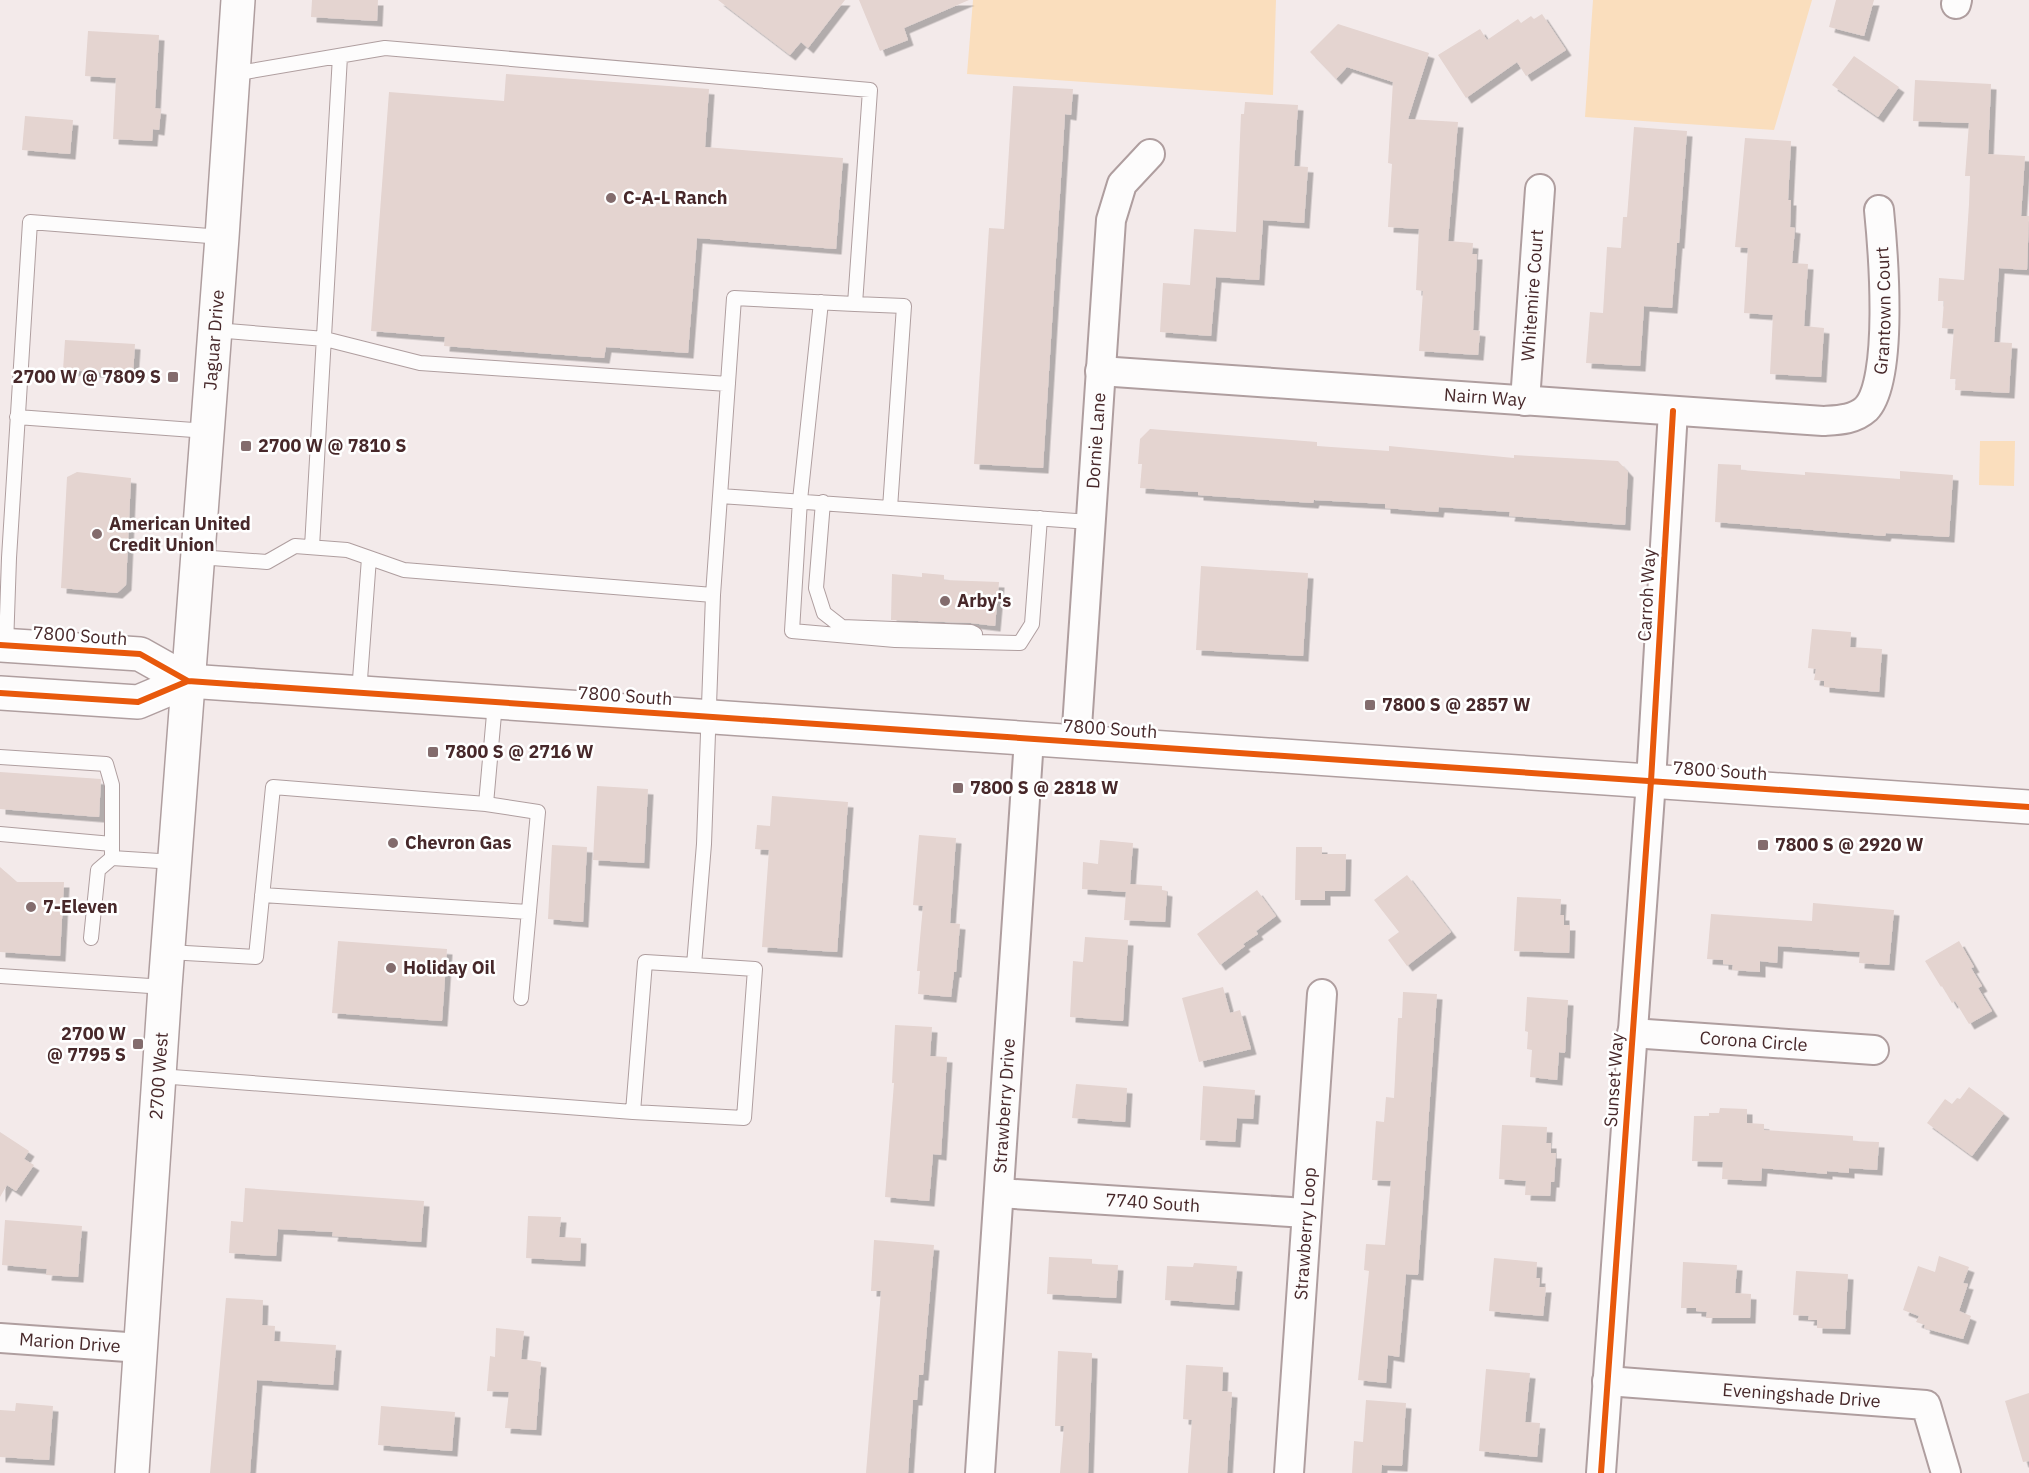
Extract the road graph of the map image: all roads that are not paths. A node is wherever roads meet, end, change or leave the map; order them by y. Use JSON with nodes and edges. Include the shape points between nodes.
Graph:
{"nodes":[{"id":1,"x":238,"y":0,"type":"edge"},
{"id":2,"x":340,"y":56,"type":"junction"},
{"id":3,"x":233,"y":74,"type":"junction"},
{"id":4,"x":1150,"y":154,"type":"dead end"},
{"id":5,"x":1540,"y":189,"type":"dead end"},
{"id":6,"x":1879,"y":210,"type":"dead end"},
{"id":7,"x":222,"y":237,"type":"junction"},
{"id":8,"x":821,"y":302,"type":"junction"},
{"id":9,"x":855,"y":304,"type":"junction"},
{"id":10,"x":215,"y":330,"type":"junction"},
{"id":11,"x":325,"y":339,"type":"junction"},
{"id":12,"x":1100,"y":371,"type":"junction"},
{"id":13,"x":728,"y":384,"type":"junction"},
{"id":14,"x":1525,"y":401,"type":"junction"},
{"id":15,"x":1866,"y":409,"type":"joint"},
{"id":16,"x":1673,"y":411,"type":"junction"},
{"id":17,"x":17,"y":417,"type":"junction"},
{"id":18,"x":207,"y":431,"type":"junction"},
{"id":19,"x":720,"y":496,"type":"junction"},
{"id":20,"x":800,"y":500,"type":"junction"},
{"id":21,"x":823,"y":502,"type":"junction"},
{"id":22,"x":890,"y":508,"type":"junction"},
{"id":23,"x":1040,"y":518,"type":"junction"},
{"id":24,"x":1090,"y":522,"type":"junction"},
{"id":25,"x":312,"y":547,"type":"junction"},
{"id":26,"x":198,"y":557,"type":"junction"},
{"id":27,"x":369,"y":558,"type":"junction"},
{"id":28,"x":713,"y":595,"type":"junction"},
{"id":29,"x":990,"y":642,"type":"junction"},
{"id":30,"x":3,"y":645,"type":"edge"},
{"id":31,"x":188,"y":681,"type":"junction"},
{"id":32,"x":0,"y":693,"type":"edge"},
{"id":33,"x":358,"y":693,"type":"junction"},
{"id":34,"x":495,"y":703,"type":"junction"},
{"id":35,"x":709,"y":717,"type":"junction"},
{"id":36,"x":1029,"y":739,"type":"junction"},
{"id":37,"x":1076,"y":742,"type":"junction"},
{"id":38,"x":0,"y":758,"type":"edge"},
{"id":39,"x":1652,"y":781,"type":"junction"},
{"id":40,"x":486,"y":804,"type":"junction"},
{"id":41,"x":2029,"y":807,"type":"edge"},
{"id":42,"x":0,"y":834,"type":"edge"},
{"id":43,"x":112,"y":851,"type":"junction"},
{"id":44,"x":175,"y":862,"type":"junction"},
{"id":45,"x":262,"y":895,"type":"junction"},
{"id":46,"x":529,"y":912,"type":"junction"},
{"id":47,"x":91,"y":938,"type":"dead end"},
{"id":48,"x":168,"y":952,"type":"junction"},
{"id":49,"x":694,"y":965,"type":"junction"},
{"id":50,"x":0,"y":976,"type":"edge"},
{"id":51,"x":165,"y":987,"type":"junction"},
{"id":52,"x":1322,"y":994,"type":"dead end"},
{"id":53,"x":520,"y":998,"type":"dead end"},
{"id":54,"x":1632,"y":1033,"type":"junction"},
{"id":55,"x":1874,"y":1050,"type":"dead end"},
{"id":56,"x":159,"y":1076,"type":"junction"},
{"id":57,"x":633,"y":1112,"type":"junction"},
{"id":58,"x":999,"y":1193,"type":"junction"},
{"id":59,"x":1306,"y":1213,"type":"junction"},
{"id":60,"x":0,"y":1338,"type":"edge"},
{"id":61,"x":141,"y":1348,"type":"junction"},
{"id":62,"x":1607,"y":1381,"type":"junction"},
{"id":63,"x":132,"y":1473,"type":"edge"},
{"id":64,"x":980,"y":1473,"type":"edge"},
{"id":65,"x":1289,"y":1473,"type":"edge"},
{"id":66,"x":1601,"y":1473,"type":"edge"},
{"id":67,"x":1946,"y":1473,"type":"edge"}],
"edges":[{"from":1,"to":3,"type":"main road","name":"Jaguar Drive"},
{"from":2,"to":3,"type":"lane"},
{"from":2,"to":9,"type":"lane","via":[[385,48],[870,90]]},
{"from":2,"to":11,"type":"lane"},
{"from":3,"to":7,"type":"main road","name":"Jaguar Drive"},
{"from":4,"to":12,"type":"street","name":"Dornie Lane","via":[[1122,184],[1111,220]]},
{"from":5,"to":14,"type":"street","name":"Whitemire Court"},
{"from":6,"to":15,"type":"street","name":"Grantown Court","via":[[1885,282],[1881,368],[1876,392]]},
{"from":7,"to":10,"type":"main road","name":"Jaguar Drive"},
{"from":7,"to":17,"type":"lane","via":[[30,222]]},
{"from":8,"to":9,"type":"lane"},
{"from":8,"to":13,"type":"lane","via":[[734,298]]},
{"from":8,"to":20,"type":"lane"},
{"from":9,"to":22,"type":"lane","via":[[904,306]]},
{"from":10,"to":11,"type":"lane"},
{"from":10,"to":18,"type":"main road","name":"Jaguar Drive"},
{"from":11,"to":13,"type":"lane","via":[[420,363]]},
{"from":11,"to":25,"type":"lane"},
{"from":12,"to":14,"type":"street","name":"Nairn Way"},
{"from":12,"to":24,"type":"street","name":"Dornie Lane"},
{"from":13,"to":19,"type":"lane"},
{"from":14,"to":16,"type":"street","name":"Nairn Way"},
{"from":15,"to":16,"type":"street","name":"Nairn Way","via":[[1846,420]]},
{"from":16,"to":39,"type":"street","name":"Carroh Way"},
{"from":17,"to":18,"type":"lane"},
{"from":17,"to":30,"type":"lane"},
{"from":18,"to":26,"type":"main road","name":"Jaguar Drive"},
{"from":19,"to":20,"type":"lane"},
{"from":19,"to":28,"type":"lane"},
{"from":20,"to":21,"type":"lane"},
{"from":20,"to":29,"type":"lane","via":[[792,631],[895,640]]},
{"from":21,"to":22,"type":"lane"},
{"from":21,"to":29,"type":"lane","via":[[816,588],[824,613],[842,627],[971,632]]},
{"from":22,"to":23,"type":"lane"},
{"from":23,"to":24,"type":"lane"},
{"from":23,"to":29,"type":"lane","via":[[1032,624],[1020,643]]},
{"from":24,"to":37,"type":"street","name":"Dornie Lane"},
{"from":25,"to":26,"type":"lane","via":[[295,546],[267,562]]},
{"from":25,"to":27,"type":"lane","via":[[347,550]]},
{"from":26,"to":31,"type":"main road","name":"Jaguar Drive"},
{"from":27,"to":28,"type":"lane","via":[[404,570]]},
{"from":27,"to":33,"type":"lane"},
{"from":28,"to":35,"type":"lane"},
{"from":30,"to":31,"type":"main road","name":"7800 South","via":[[140,654]]},
{"from":31,"to":32,"type":"main road","name":"7800 South","via":[[138,702]]},
{"from":31,"to":33,"type":"main road","name":"7800 South"},
{"from":31,"to":44,"type":"main road","name":"2700 West"},
{"from":33,"to":34,"type":"main road","name":"7800 South"},
{"from":34,"to":35,"type":"main road","name":"7800 South"},
{"from":34,"to":40,"type":"lane"},
{"from":35,"to":36,"type":"main road","name":"7800 South"},
{"from":35,"to":49,"type":"lane"},
{"from":36,"to":37,"type":"main road","name":"7800 South"},
{"from":36,"to":58,"type":"street","name":"Strawberry Drive"},
{"from":37,"to":39,"type":"main road","name":"7800 South"},
{"from":38,"to":43,"type":"lane","via":[[106,764],[112,785]]},
{"from":39,"to":41,"type":"main road","name":"7800 South"},
{"from":39,"to":54,"type":"street","name":"Sunset Way"},
{"from":40,"to":45,"type":"lane","via":[[273,787]]},
{"from":40,"to":46,"type":"lane","via":[[538,812]]},
{"from":42,"to":43,"type":"lane"},
{"from":43,"to":44,"type":"lane"},
{"from":43,"to":47,"type":"lane","via":[[98,870]]},
{"from":44,"to":48,"type":"main road","name":"2700 West"},
{"from":45,"to":46,"type":"lane"},
{"from":45,"to":48,"type":"lane","via":[[256,957]]},
{"from":46,"to":53,"type":"lane"},
{"from":48,"to":51,"type":"main road","name":"2700 West"},
{"from":49,"to":57,"type":"lane","via":[[645,962]]},
{"from":49,"to":57,"type":"lane","via":[[755,969],[744,1118]]},
{"from":50,"to":51,"type":"lane"},
{"from":51,"to":56,"type":"main road","name":"2700 West"},
{"from":52,"to":59,"type":"street","name":"Strawberry Loop"},
{"from":54,"to":55,"type":"street","name":"Corona Circle"},
{"from":54,"to":62,"type":"street","name":"Sunset Way"},
{"from":56,"to":57,"type":"lane"},
{"from":56,"to":61,"type":"main road","name":"2700 West"},
{"from":58,"to":59,"type":"street","name":"7740 South"},
{"from":58,"to":64,"type":"street","name":"Strawberry Drive"},
{"from":59,"to":65,"type":"street","name":"Strawberry Loop"},
{"from":60,"to":61,"type":"street","name":"Marion Drive"},
{"from":61,"to":63,"type":"main road","name":"2700 West"},
{"from":62,"to":66,"type":"street","name":"Sunset Way"},
{"from":62,"to":67,"type":"street","name":"Eveningshade Drive","via":[[1926,1405]]}]}
